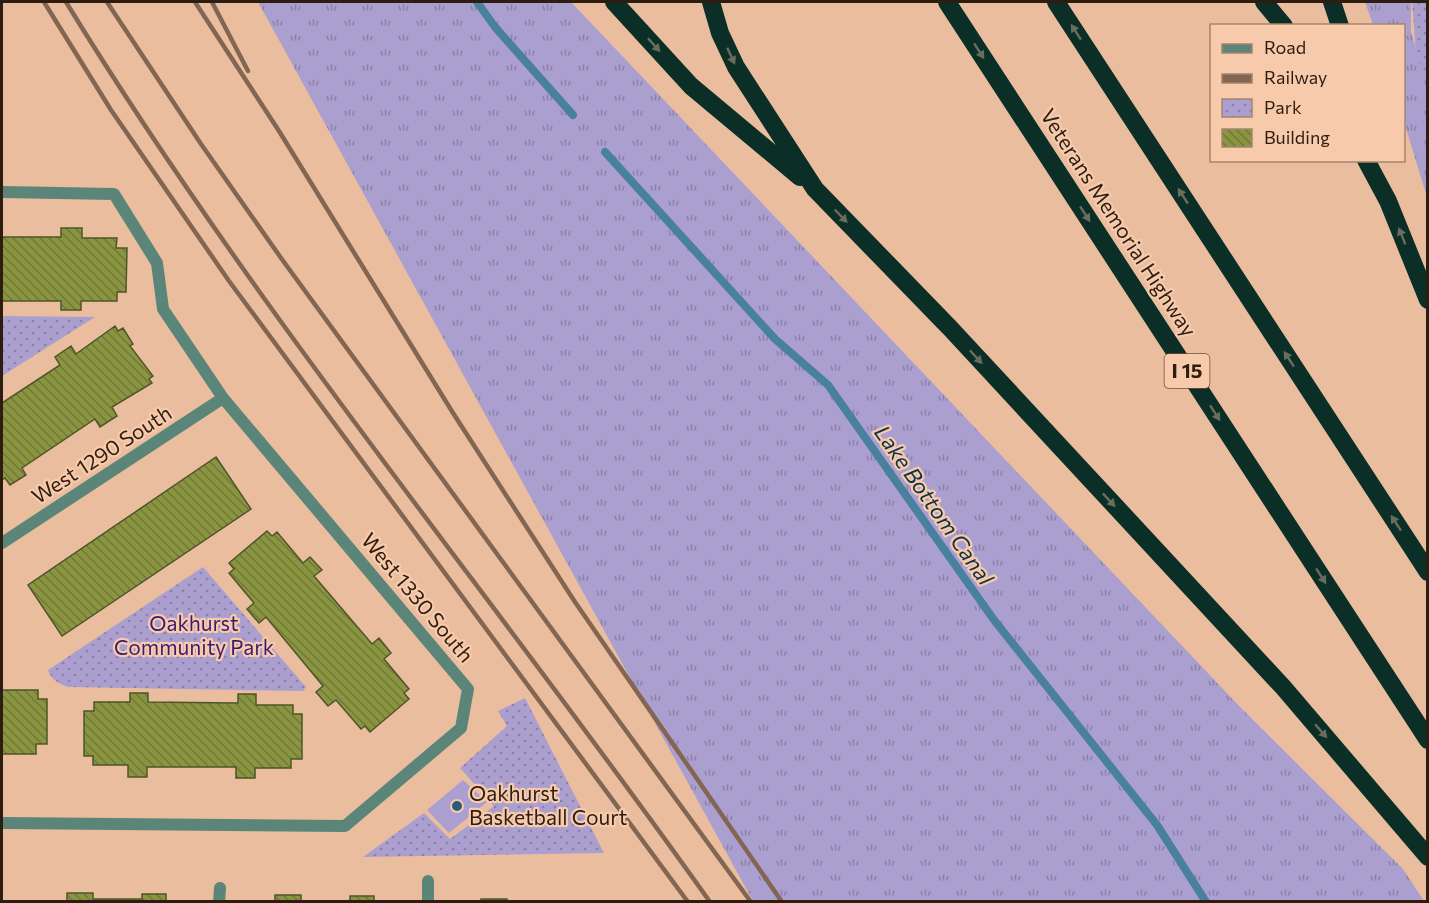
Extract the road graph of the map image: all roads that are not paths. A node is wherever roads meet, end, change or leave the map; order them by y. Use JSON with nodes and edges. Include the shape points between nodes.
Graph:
{"nodes":[{"id":1,"x":614,"y":2,"type":"edge"},
{"id":2,"x":711,"y":2,"type":"edge"},
{"id":3,"x":947,"y":2,"type":"edge"},
{"id":4,"x":1056,"y":2,"type":"edge"},
{"id":5,"x":1264,"y":2,"type":"edge"},
{"id":6,"x":1332,"y":2,"type":"edge"},
{"id":7,"x":1282,"y":24,"type":"edge"},
{"id":8,"x":1339,"y":24,"type":"edge"},
{"id":9,"x":1367,"y":162,"type":"edge"},
{"id":10,"x":1378,"y":162,"type":"edge"},
{"id":11,"x":815,"y":189,"type":"junction"},
{"id":12,"x":2,"y":192,"type":"edge"},
{"id":13,"x":1388,"y":201,"type":"junction"},
{"id":14,"x":1428,"y":300,"type":"edge"},
{"id":15,"x":223,"y":398,"type":"junction"},
{"id":16,"x":2,"y":543,"type":"edge"},
{"id":17,"x":1428,"y":572,"type":"edge"},
{"id":18,"x":1428,"y":740,"type":"edge"},
{"id":19,"x":2,"y":823,"type":"edge"},
{"id":20,"x":1428,"y":857,"type":"edge"},
{"id":21,"x":428,"y":881,"type":"dead end"},
{"id":22,"x":220,"y":888,"type":"dead end"},
{"id":23,"x":219,"y":902,"type":"edge"},
{"id":24,"x":428,"y":902,"type":"edge"}],
"edges":[{"from":1,"to":11,"type":"highway","one_way":true,"via":[[691,86]]},
{"from":2,"to":11,"type":"highway","one_way":true,"via":[[736,67]]},
{"from":3,"to":18,"type":"highway","name":"Veterans Memorial Highway","number":"I 15","one_way":true},
{"from":17,"to":4,"type":"highway","one_way":true},
{"from":5,"to":7,"type":"highway"},
{"from":6,"to":8,"type":"highway"},
{"from":9,"to":13,"type":"highway"},
{"from":10,"to":13,"type":"highway"},
{"from":11,"to":20,"type":"highway","one_way":true,"via":[[950,328],[1283,687]]},
{"from":12,"to":15,"type":"street","via":[[114,194],[157,263],[163,309]]},
{"from":14,"to":13,"type":"highway","one_way":true},
{"from":15,"to":16,"type":"street","name":"West 1290 South"},
{"from":15,"to":19,"type":"street","name":"West 1330 South","via":[[468,689],[461,728],[345,826]]},
{"from":21,"to":24,"type":"street"},
{"from":22,"to":23,"type":"street"}]}
